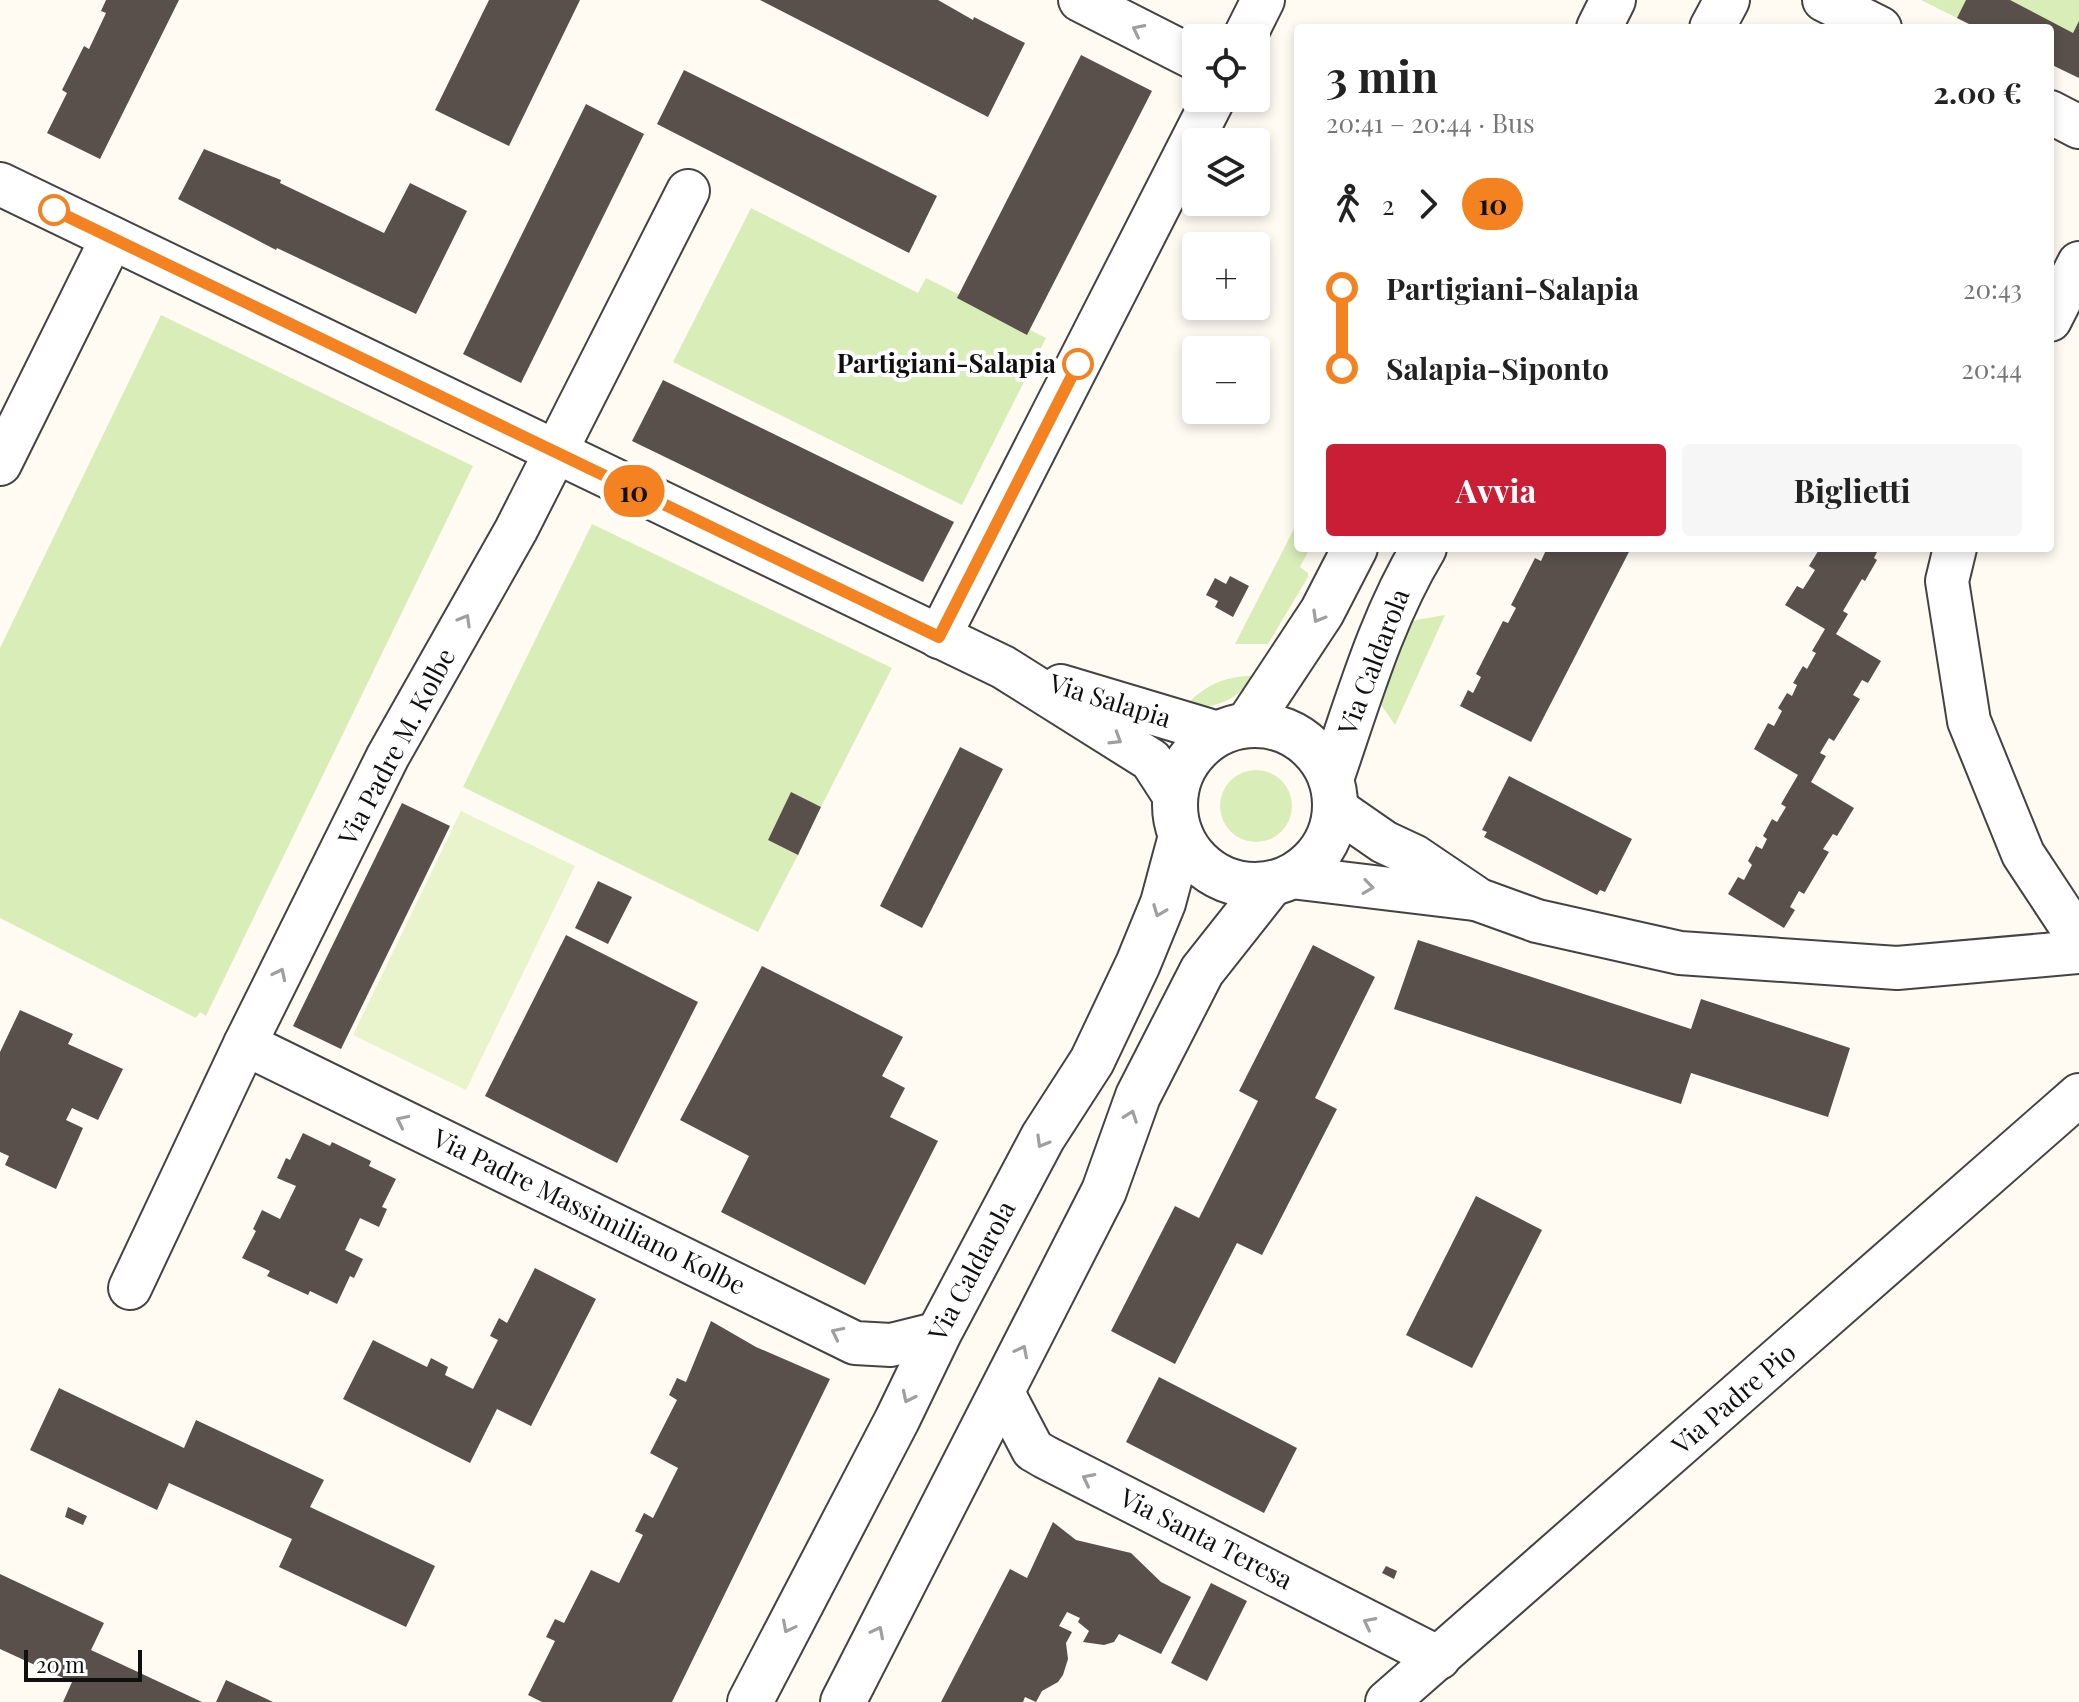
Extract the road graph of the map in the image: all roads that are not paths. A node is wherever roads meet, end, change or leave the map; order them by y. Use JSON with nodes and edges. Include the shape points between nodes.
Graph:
{"nodes":[{"id":1,"x":1080,"y":0,"type":"edge"},
{"id":2,"x":1263,"y":0,"type":"edge"},
{"id":3,"x":1613,"y":0,"type":"edge"},
{"id":4,"x":1727,"y":0,"type":"edge"},
{"id":5,"x":1824,"y":0,"type":"edge"},
{"id":6,"x":1251,"y":24,"type":"edge"},
{"id":7,"x":1601,"y":24,"type":"edge"},
{"id":8,"x":1714,"y":24,"type":"edge"},
{"id":9,"x":1872,"y":24,"type":"edge"},
{"id":10,"x":1182,"y":52,"type":"edge"},
{"id":11,"x":1207,"y":112,"type":"edge"},
{"id":12,"x":2054,"y":114,"type":"edge"},
{"id":13,"x":2079,"y":127,"type":"edge"},
{"id":14,"x":0,"y":184,"type":"edge"},
{"id":15,"x":688,"y":191,"type":"dead end"},
{"id":16,"x":112,"y":238,"type":"junction"},
{"id":17,"x":2079,"y":263,"type":"edge"},
{"id":18,"x":2054,"y":312,"type":"edge"},
{"id":19,"x":555,"y":453,"type":"junction"},
{"id":20,"x":0,"y":464,"type":"edge"},
{"id":21,"x":1353,"y":552,"type":"edge"},
{"id":22,"x":1422,"y":552,"type":"edge"},
{"id":23,"x":1954,"y":552,"type":"edge"},
{"id":24,"x":939,"y":637,"type":"junction"},
{"id":25,"x":1003,"y":667,"type":"junction"},
{"id":26,"x":1233,"y":729,"type":"junction"},
{"id":27,"x":1333,"y":794,"type":"junction"},
{"id":28,"x":1178,"y":816,"type":"junction"},
{"id":29,"x":1280,"y":881,"type":"junction"},
{"id":30,"x":1479,"y":900,"type":"junction"},
{"id":31,"x":2079,"y":939,"type":"edge"},
{"id":32,"x":2079,"y":952,"type":"edge"},
{"id":33,"x":245,"y":1044,"type":"junction"},
{"id":34,"x":2079,"y":1095,"type":"edge"},
{"id":35,"x":130,"y":1288,"type":"dead end"},
{"id":36,"x":939,"y":1333,"type":"junction"},
{"id":37,"x":1002,"y":1391,"type":"junction"},
{"id":38,"x":1439,"y":1658,"type":"junction"},
{"id":39,"x":750,"y":1702,"type":"edge"},
{"id":40,"x":843,"y":1702,"type":"edge"},
{"id":41,"x":1387,"y":1702,"type":"edge"}],
"edges":[{"from":10,"to":1,"type":"street","one_way":true},
{"from":2,"to":6,"type":"street"},
{"from":3,"to":7,"type":"street"},
{"from":4,"to":8,"type":"street"},
{"from":5,"to":9,"type":"street"},
{"from":11,"to":24,"type":"street"},
{"from":12,"to":13,"type":"street"},
{"from":14,"to":16,"type":"street","name":"Via Salapia"},
{"from":15,"to":19,"type":"street","name":"Via Padre M. Kolbe"},
{"from":16,"to":19,"type":"street","name":"Via Salapia"},
{"from":16,"to":20,"type":"street"},
{"from":17,"to":18,"type":"street"},
{"from":19,"to":24,"type":"street","name":"Via Salapia"},
{"from":33,"to":19,"type":"street","name":"Via Padre M. Kolbe","one_way":true,"via":[[388,756]]},
{"from":21,"to":26,"type":"street","one_way":true,"via":[[1322,612]]},
{"from":22,"to":27,"type":"street","name":"Via Caldarola","via":[[1403,582],[1359,697]]},
{"from":23,"to":31,"type":"street","via":[[1947,581],[1969,721],[2023,854]]},
{"from":24,"to":25,"type":"street","name":"Via Salapia"},
{"from":25,"to":26,"type":"street","name":"Via Salapia","via":[[1141,712]]},
{"from":25,"to":28,"type":"street","name":"Via Salapia","one_way":true,"via":[[1151,760]]},
{"from":26,"to":27,"type":"street","via":[[1266,725],[1299,738],[1324,763]]},
{"from":26,"to":28,"type":"street","via":[[1197,749],[1182,771]]},
{"from":27,"to":29,"type":"street","via":[[1332,829],[1324,847],[1310,864]]},
{"from":27,"to":30,"type":"street","via":[[1384,842]]},
{"from":28,"to":29,"type":"street","via":[[1192,855],[1207,870],[1247,885]]},
{"from":28,"to":36,"type":"street","name":"Via Caldarola","one_way":true,"via":[[1163,903],[1138,964],[1092,1061],[1043,1137]]},
{"from":29,"to":30,"type":"street","one_way":true},
{"from":37,"to":29,"type":"street","one_way":true,"via":[[1104,1191],[1138,1096],[1202,971]]},
{"from":30,"to":32,"type":"street","via":[[1537,921],[1680,953],[1897,968]]},
{"from":33,"to":35,"type":"street","name":"Via Padre M. Kolbe"},
{"from":36,"to":33,"type":"street","name":"Via Padre Massimiliano Kolbe","one_way":true,"via":[[891,1345],[855,1343]]},
{"from":34,"to":38,"type":"street","name":"Via Padre Pio"},
{"from":36,"to":39,"type":"street","name":"Via Caldarola","one_way":true},
{"from":38,"to":37,"type":"street","name":"Via Santa Teresa","one_way":true,"via":[[1033,1450]]},
{"from":40,"to":37,"type":"street","one_way":true},
{"from":38,"to":41,"type":"street","name":"Via Padre Pio"}]}
